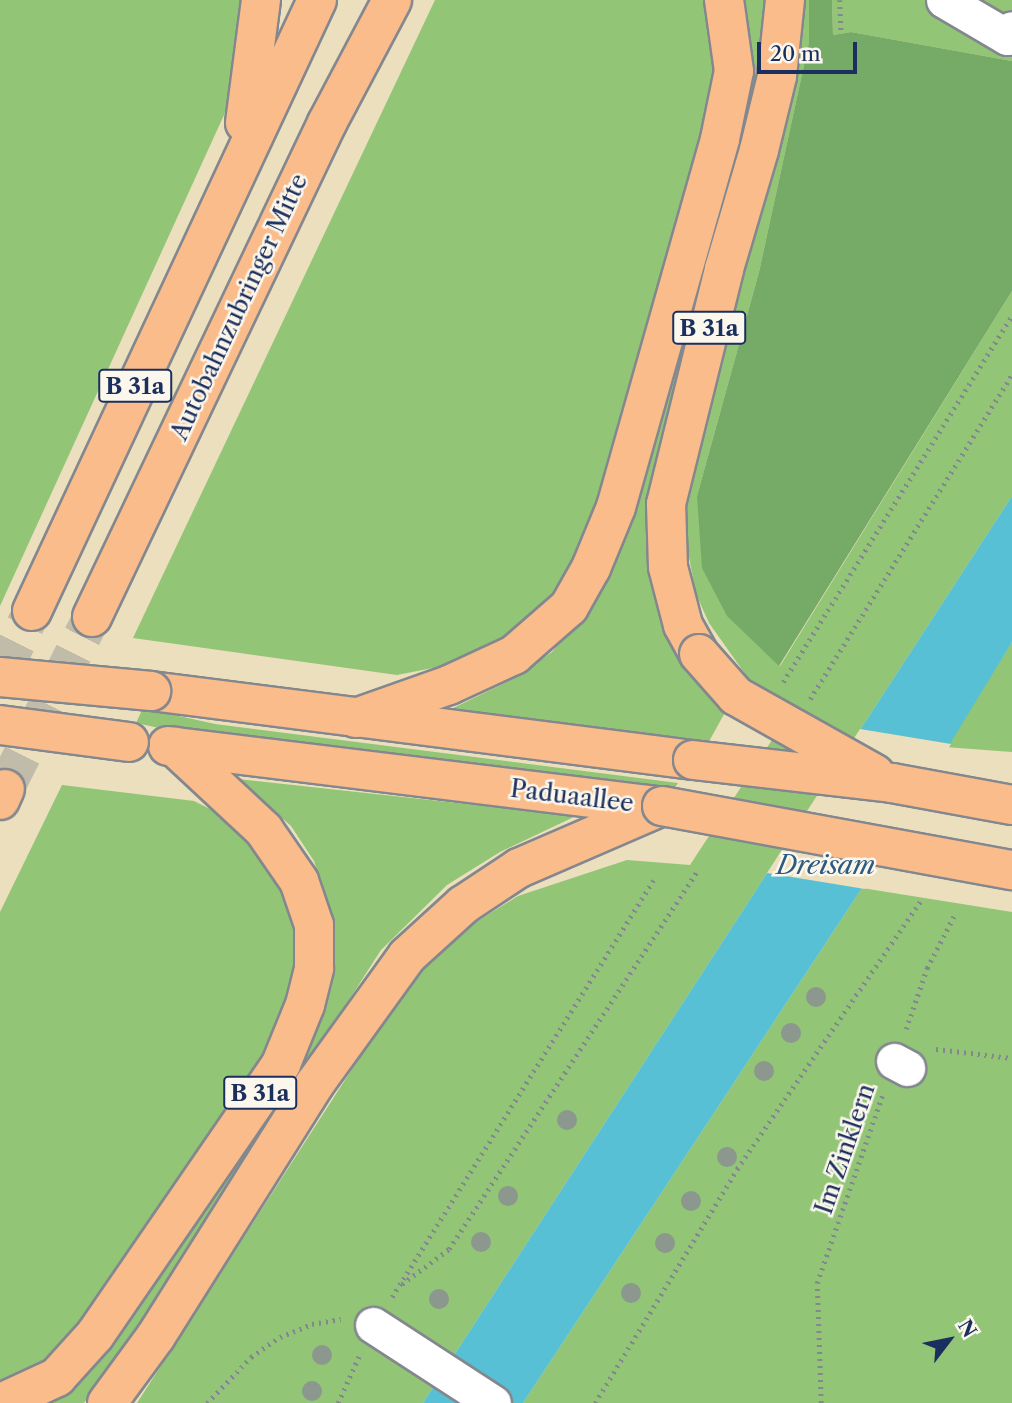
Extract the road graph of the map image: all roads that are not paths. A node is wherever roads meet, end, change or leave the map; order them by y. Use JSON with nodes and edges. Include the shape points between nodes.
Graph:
{"nodes":[{"id":1,"x":261,"y":0,"type":"edge"},
{"id":2,"x":317,"y":0,"type":"edge"},
{"id":3,"x":393,"y":0,"type":"edge"},
{"id":4,"x":724,"y":0,"type":"edge"},
{"id":5,"x":785,"y":0,"type":"edge"},
{"id":6,"x":944,"y":0,"type":"edge"},
{"id":7,"x":1012,"y":29,"type":"edge"},
{"id":8,"x":239,"y":161,"type":"junction"},
{"id":9,"x":32,"y":611,"type":"tunnel mouth"},
{"id":10,"x":92,"y":617,"type":"tunnel mouth"},
{"id":11,"x":0,"y":677,"type":"edge"},
{"id":12,"x":356,"y":718,"type":"junction"},
{"id":13,"x":0,"y":725,"type":"edge"},
{"id":14,"x":175,"y":747,"type":"junction"},
{"id":15,"x":892,"y":783,"type":"junction"},
{"id":16,"x":1012,"y":805,"type":"edge"},
{"id":17,"x":663,"y":806,"type":"junction"},
{"id":18,"x":1012,"y":870,"type":"edge"},
{"id":19,"x":383,"y":1331,"type":"road end"},
{"id":20,"x":1,"y":1403,"type":"edge"},
{"id":21,"x":107,"y":1403,"type":"edge"},
{"id":22,"x":492,"y":1403,"type":"edge"}],
"edges":[{"from":1,"to":8,"type":"highway","number":"B 31a"},
{"from":2,"to":8,"type":"highway","number":"B 31a"},
{"from":3,"to":10,"type":"highway","name":"Autobahnzubringer Mitte","number":"B 31a","via":[[327,123]]},
{"from":4,"to":12,"type":"highway","via":[[734,71],[720,139],[616,507],[591,568],[569,607],[514,655],[449,685]]},
{"from":5,"to":15,"type":"highway","number":"B 31a","bridge":true,"via":[[777,76],[666,504],[668,567],[683,625],[699,654],[736,696]]},
{"from":6,"to":7,"type":"lane","via":[[1007,37]]},
{"from":8,"to":9,"type":"highway","number":"B 31a"},
{"from":11,"to":12,"type":"highway","name":"Paduaallee","bridge":true},
{"from":12,"to":15,"type":"highway","name":"Paduaallee","bridge":true},
{"from":13,"to":14,"type":"highway","name":"Paduaallee","bridge":true},
{"from":14,"to":17,"type":"highway","name":"Paduaallee"},
{"from":14,"to":20,"type":"highway","number":"B 31a","via":[[264,830],[299,881],[314,925],[314,968],[305,1005],[281,1063],[95,1335],[57,1377]]},
{"from":15,"to":16,"type":"highway","name":"Paduaallee","bridge":true},
{"from":17,"to":18,"type":"highway","name":"Paduaallee","bridge":true},
{"from":17,"to":21,"type":"highway","via":[[519,868],[463,905],[407,956],[314,1084],[156,1335]]},
{"from":19,"to":22,"type":"lane"}]}
